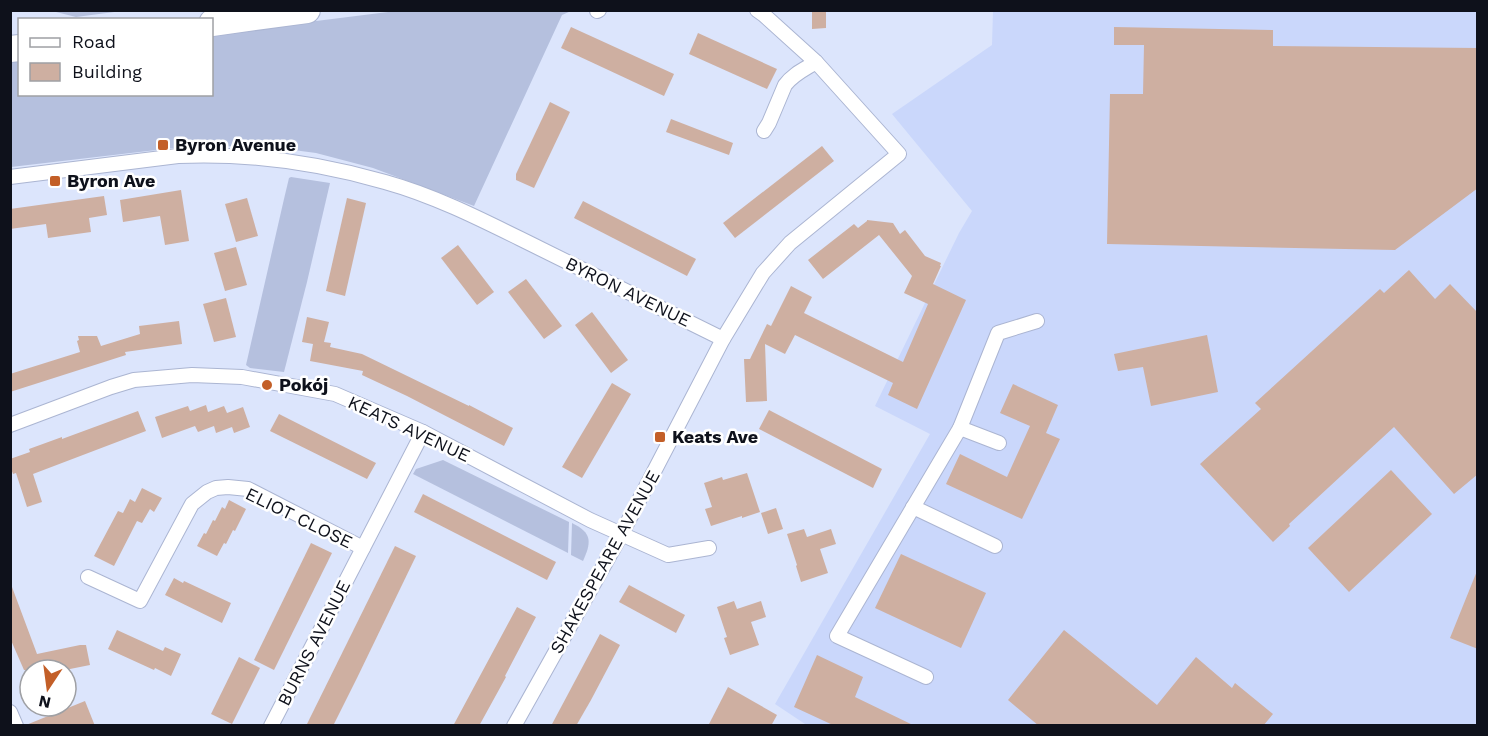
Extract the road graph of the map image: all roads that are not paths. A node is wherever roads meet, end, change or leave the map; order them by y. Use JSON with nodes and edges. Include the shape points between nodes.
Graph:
{"nodes":[{"id":1,"x":307,"y":10,"type":"edge"},
{"id":2,"x":757,"y":10,"type":"edge"},
{"id":3,"x":213,"y":23,"type":"edge"},
{"id":4,"x":816,"y":62,"type":"junction"},
{"id":5,"x":764,"y":131,"type":"dead end"},
{"id":6,"x":10,"y":177,"type":"edge"},
{"id":7,"x":1037,"y":321,"type":"dead end"},
{"id":8,"x":723,"y":339,"type":"junction"},
{"id":9,"x":10,"y":425,"type":"edge"},
{"id":10,"x":960,"y":428,"type":"junction"},
{"id":11,"x":423,"y":432,"type":"junction"},
{"id":12,"x":999,"y":443,"type":"dead end"},
{"id":13,"x":913,"y":507,"type":"junction"},
{"id":14,"x":621,"y":535,"type":"junction"},
{"id":15,"x":995,"y":546,"type":"dead end"},
{"id":16,"x":363,"y":548,"type":"junction"},
{"id":17,"x":709,"y":548,"type":"dead end"},
{"id":18,"x":88,"y":576,"type":"dead end"},
{"id":19,"x":926,"y":677,"type":"dead end"},
{"id":20,"x":10,"y":712,"type":"edge"},
{"id":21,"x":16,"y":726,"type":"edge"},
{"id":22,"x":271,"y":726,"type":"edge"},
{"id":23,"x":514,"y":726,"type":"edge"}],
"edges":[{"from":1,"to":3,"type":"highway"},
{"from":2,"to":4,"type":"street"},
{"from":4,"to":5,"type":"street","via":[[788,81]]},
{"from":4,"to":8,"type":"street","name":"SHAKESPEARE AVENUE","via":[[899,154],[790,243],[763,273]]},
{"from":6,"to":8,"type":"street","name":"BYRON AVENUE","via":[[207,155],[335,170],[386,182],[477,217]]},
{"from":7,"to":10,"type":"street","via":[[998,333]]},
{"from":8,"to":14,"type":"street","name":"SHAKESPEARE AVENUE"},
{"from":9,"to":11,"type":"street","name":"KEATS AVENUE","via":[[134,380],[192,375],[242,377],[335,394]]},
{"from":10,"to":12,"type":"street"},
{"from":10,"to":13,"type":"street"},
{"from":11,"to":14,"type":"street","name":"KEATS AVENUE"},
{"from":11,"to":16,"type":"street","name":"BURNS AVENUE"},
{"from":13,"to":15,"type":"street"},
{"from":13,"to":19,"type":"street","via":[[837,636]]},
{"from":14,"to":17,"type":"street","name":"KEATS AVENUE","via":[[668,555]]},
{"from":14,"to":23,"type":"street","name":"SHAKESPEARE AVENUE"},
{"from":16,"to":18,"type":"street","name":"ELIOT CLOSE","via":[[248,489],[216,488],[192,504],[140,601]]},
{"from":16,"to":22,"type":"street","name":"BURNS AVENUE"},
{"from":20,"to":21,"type":"street"}]}
